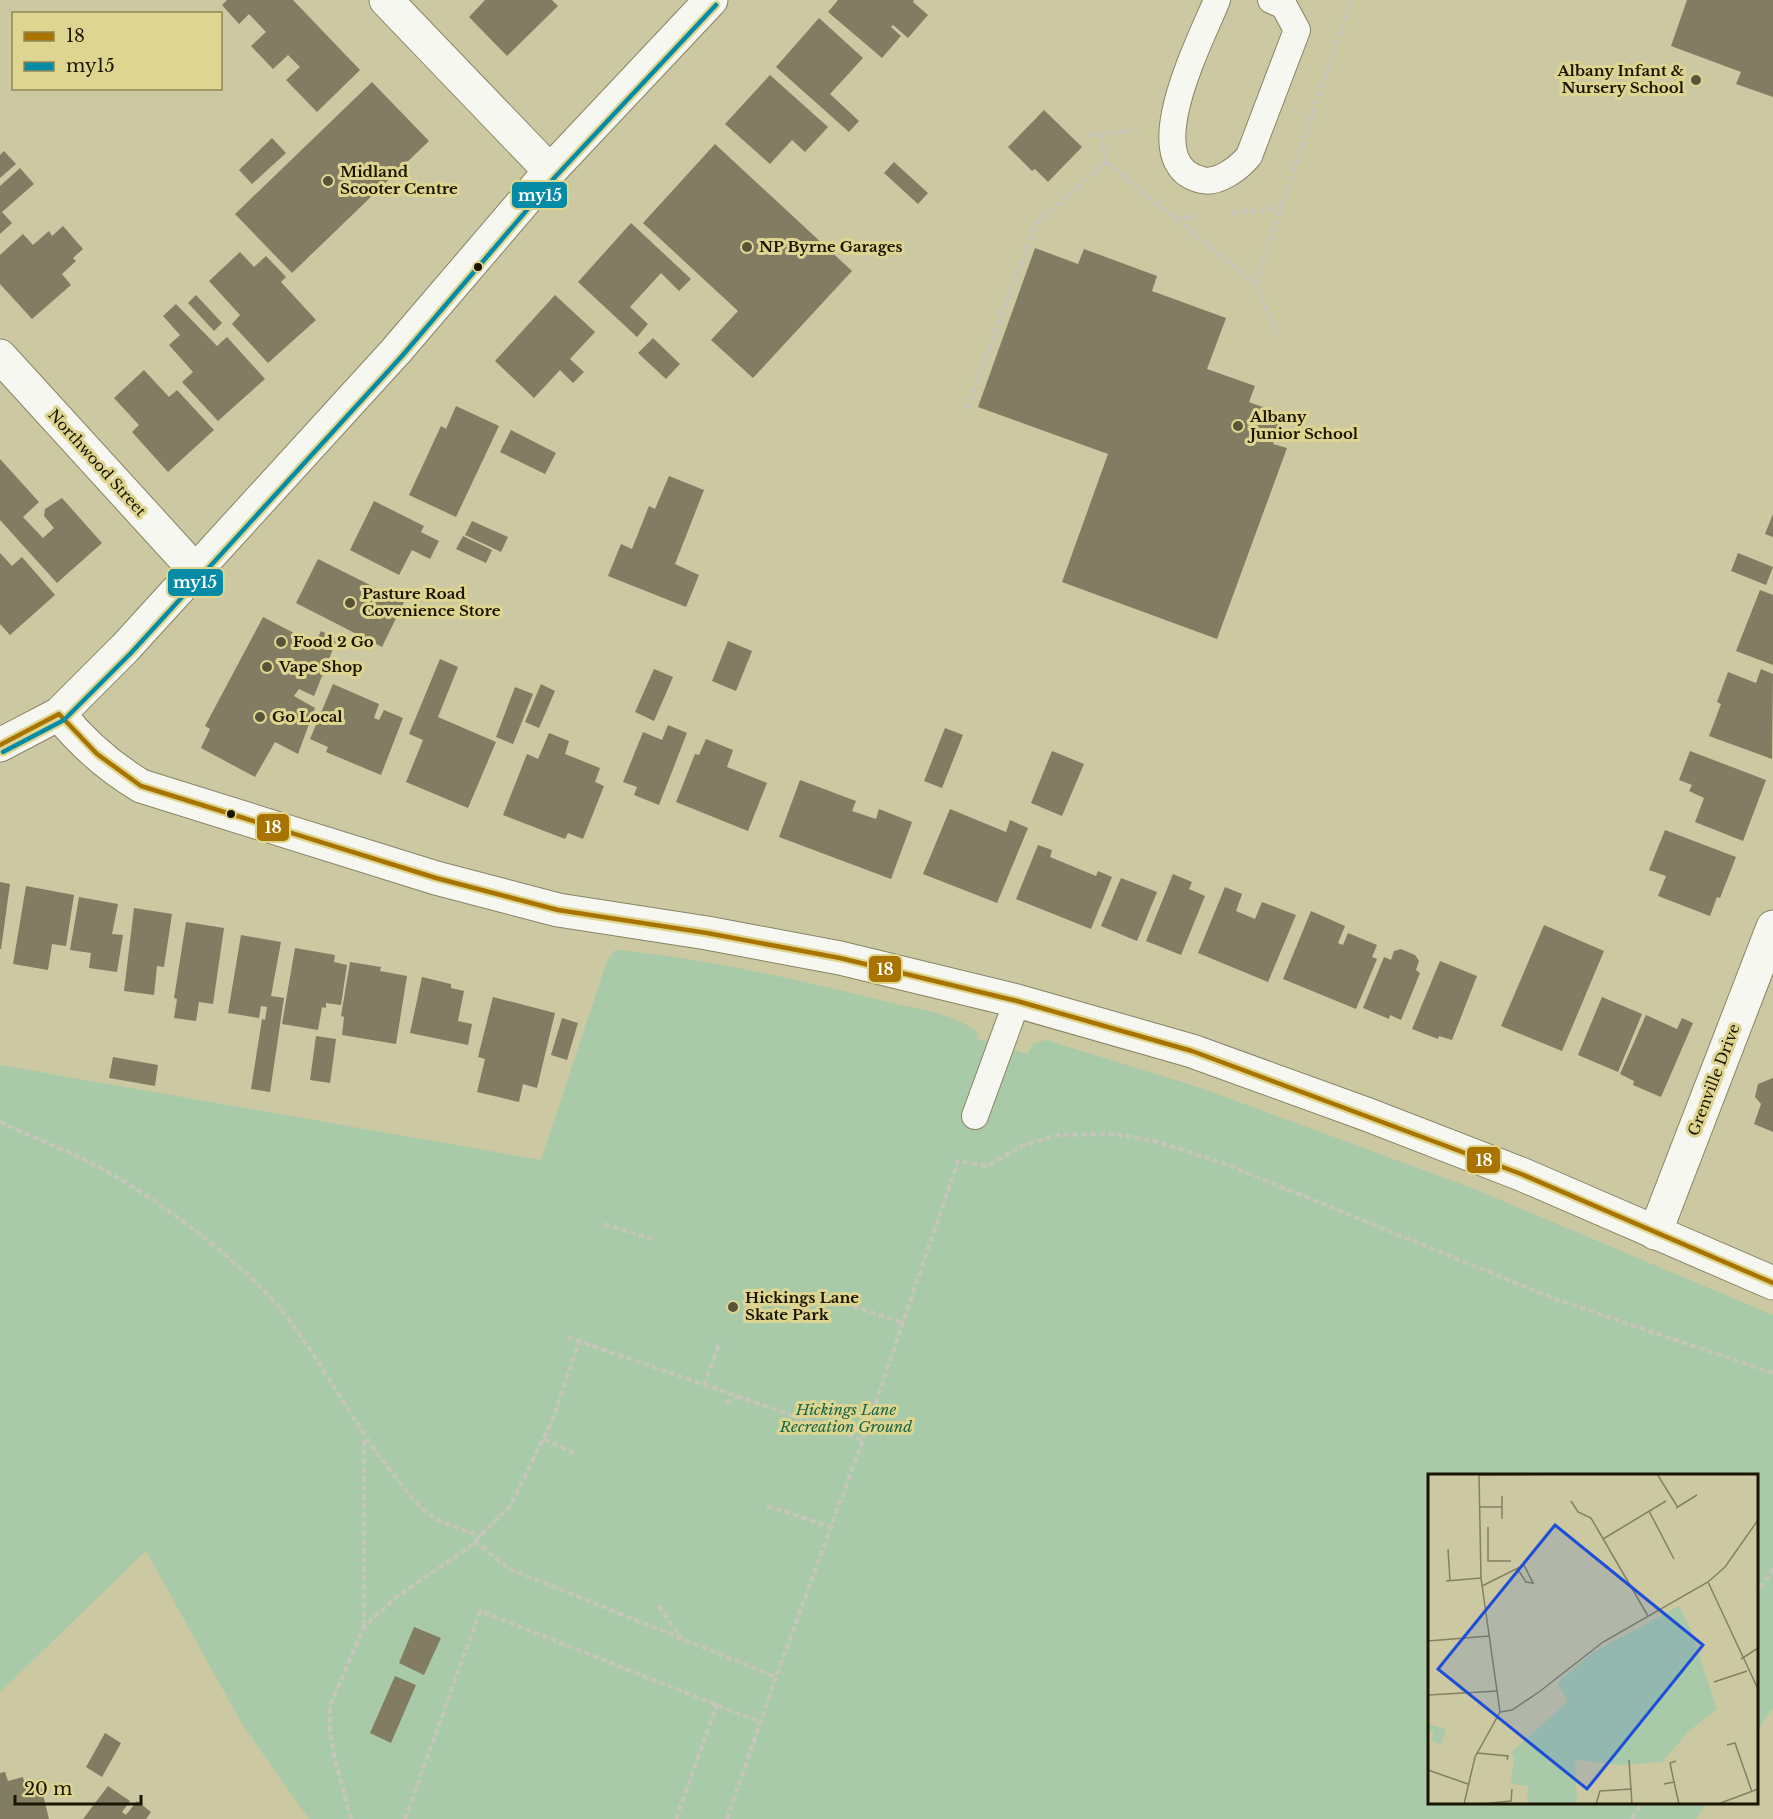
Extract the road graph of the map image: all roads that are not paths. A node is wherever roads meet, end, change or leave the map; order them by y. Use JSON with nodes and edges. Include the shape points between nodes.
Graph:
{"nodes":[{"id":1,"x":386,"y":0,"type":"edge"},
{"id":2,"x":711,"y":0,"type":"edge"},
{"id":3,"x":1217,"y":0,"type":"edge"},
{"id":4,"x":1271,"y":0,"type":"edge"},
{"id":5,"x":550,"y":171,"type":"junction"},
{"id":6,"x":0,"y":356,"type":"edge"},
{"id":7,"x":195,"y":570,"type":"junction"},
{"id":8,"x":59,"y":714,"type":"junction"},
{"id":9,"x":0,"y":745,"type":"edge"},
{"id":10,"x":1773,"y":927,"type":"edge"},
{"id":11,"x":1017,"y":1001,"type":"junction"},
{"id":12,"x":975,"y":1116,"type":"dead end"},
{"id":13,"x":1655,"y":1233,"type":"junction"},
{"id":14,"x":1773,"y":1283,"type":"edge"}],
"edges":[{"from":1,"to":5,"type":"main road"},
{"from":2,"to":5,"type":"main road"},
{"from":3,"to":4,"type":"lane","via":[[1173,113],[1171,144],[1175,159],[1193,178],[1209,182],[1241,166],[1249,156],[1297,30],[1284,6]]},
{"from":5,"to":7,"type":"main road","via":[[396,351]]},
{"from":6,"to":7,"type":"main road","name":"Northwood Street"},
{"from":7,"to":8,"type":"main road"},
{"from":8,"to":9,"type":"main road"},
{"from":8,"to":11,"type":"main road","via":[[83,743],[113,769],[141,786],[436,878],[558,910],[781,946]]},
{"from":10,"to":13,"type":"main road","name":"Grenville Drive"},
{"from":11,"to":12,"type":"lane"},
{"from":11,"to":13,"type":"main road","via":[[1192,1051],[1289,1085],[1521,1174]]},
{"from":13,"to":14,"type":"main road"}]}
